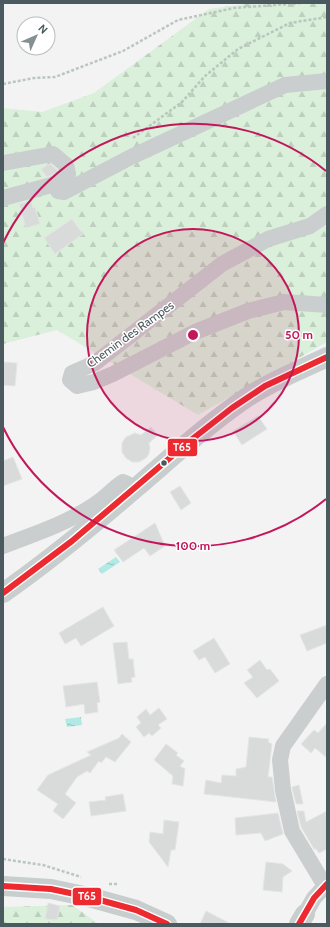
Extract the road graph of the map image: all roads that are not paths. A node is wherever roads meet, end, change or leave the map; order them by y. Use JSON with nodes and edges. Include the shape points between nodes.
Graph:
{"nodes":[{"id":1,"x":327,"y":80,"type":"edge"},
{"id":2,"x":3,"y":163,"type":"edge"},
{"id":3,"x":63,"y":179,"type":"junction"},
{"id":4,"x":3,"y":198,"type":"edge"},
{"id":5,"x":327,"y":214,"type":"edge"},
{"id":6,"x":327,"y":305,"type":"edge"},
{"id":7,"x":327,"y":357,"type":"edge"},
{"id":8,"x":133,"y":490,"type":"junction"},
{"id":9,"x":3,"y":546,"type":"edge"},
{"id":10,"x":3,"y":593,"type":"edge"},
{"id":11,"x":327,"y":684,"type":"edge"},
{"id":12,"x":326,"y":885,"type":"edge"},
{"id":13,"x":3,"y":886,"type":"edge"},
{"id":14,"x":302,"y":919,"type":"edge"},
{"id":15,"x":166,"y":924,"type":"edge"}],
"edges":[{"from":1,"to":3,"type":"street","via":[[285,85],[131,157],[64,192],[58,191]]},
{"from":2,"to":3,"type":"street","via":[[53,154],[66,165]]},
{"from":3,"to":4,"type":"street"},
{"from":5,"to":6,"type":"street","name":"Chemin des Rampes","via":[[310,226],[268,239],[222,264],[95,363],[72,373],[70,380],[77,386],[94,382],[195,332],[248,311],[284,302]]},
{"from":7,"to":8,"type":"main road","via":[[242,400]]},
{"from":8,"to":9,"type":"street","via":[[124,482],[96,505],[65,522]]},
{"from":8,"to":10,"type":"main road","via":[[53,556]]},
{"from":11,"to":12,"type":"street","via":[[283,746],[280,760],[283,790],[292,831]]},
{"from":12,"to":14,"type":"street","via":[[314,898]]},
{"from":13,"to":15,"type":"main road","via":[[116,893],[136,910]]}]}
